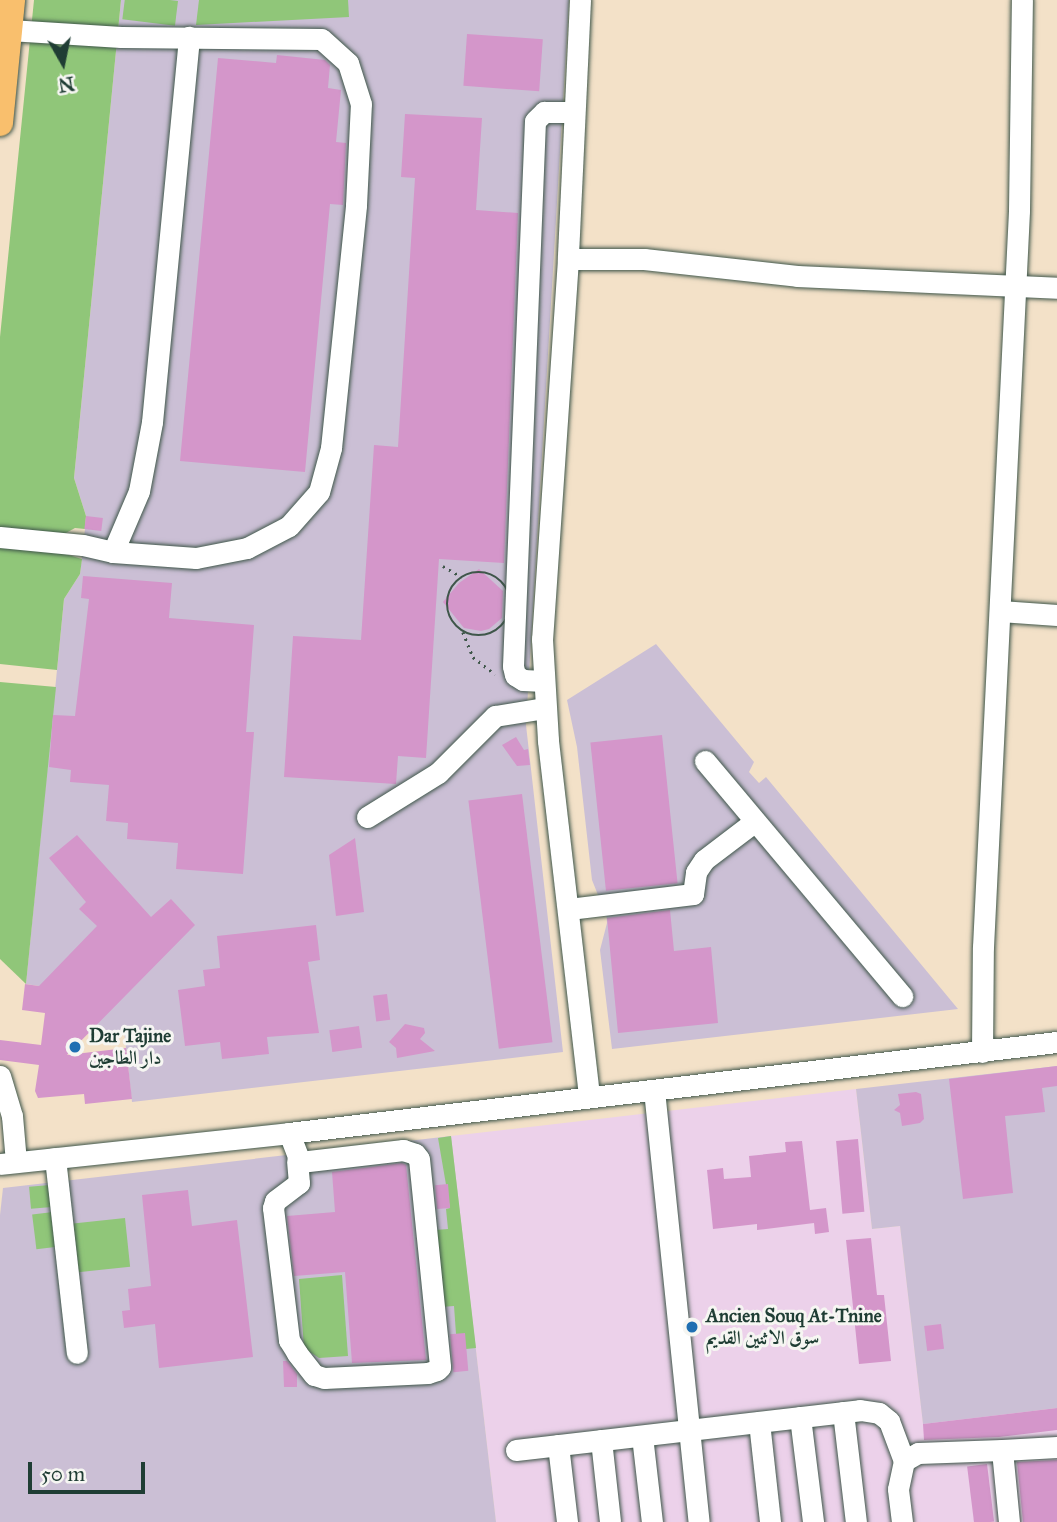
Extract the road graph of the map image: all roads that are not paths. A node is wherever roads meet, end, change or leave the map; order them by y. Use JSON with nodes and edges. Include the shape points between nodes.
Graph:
{"nodes":[{"id":1,"x":12,"y":0,"type":"edge"},
{"id":2,"x":580,"y":0,"type":"edge"},
{"id":3,"x":1022,"y":0,"type":"edge"},
{"id":4,"x":9,"y":30,"type":"junction"},
{"id":5,"x":190,"y":37,"type":"junction"},
{"id":6,"x":572,"y":112,"type":"junction"},
{"id":7,"x":0,"y":123,"type":"edge"},
{"id":8,"x":568,"y":259,"type":"junction"},
{"id":9,"x":1013,"y":284,"type":"junction"},
{"id":10,"x":1057,"y":288,"type":"edge"},
{"id":11,"x":0,"y":537,"type":"edge"},
{"id":12,"x":113,"y":552,"type":"junction"},
{"id":13,"x":1000,"y":611,"type":"junction"},
{"id":14,"x":1057,"y":615,"type":"edge"},
{"id":15,"x":544,"y":681,"type":"junction"},
{"id":16,"x":545,"y":708,"type":"junction"},
{"id":17,"x":705,"y":761,"type":"dead end"},
{"id":18,"x":368,"y":817,"type":"dead end"},
{"id":19,"x":754,"y":822,"type":"junction"},
{"id":20,"x":569,"y":909,"type":"junction"},
{"id":21,"x":902,"y":996,"type":"dead end"},
{"id":22,"x":1057,"y":1042,"type":"edge"},
{"id":23,"x":982,"y":1052,"type":"junction"},
{"id":24,"x":0,"y":1076,"type":"edge"},
{"id":25,"x":654,"y":1090,"type":"junction"},
{"id":26,"x":589,"y":1096,"type":"junction"},
{"id":27,"x":289,"y":1133,"type":"junction"},
{"id":28,"x":55,"y":1158,"type":"junction"},
{"id":29,"x":297,"y":1161,"type":"junction"},
{"id":30,"x":8,"y":1163,"type":"edge"},
{"id":31,"x":77,"y":1353,"type":"dead end"},
{"id":32,"x":843,"y":1412,"type":"junction"},
{"id":33,"x":800,"y":1417,"type":"junction"},
{"id":34,"x":759,"y":1422,"type":"junction"},
{"id":35,"x":690,"y":1430,"type":"junction"},
{"id":36,"x":642,"y":1436,"type":"junction"},
{"id":37,"x":601,"y":1440,"type":"junction"},
{"id":38,"x":558,"y":1445,"type":"junction"},
{"id":39,"x":1057,"y":1447,"type":"edge"},
{"id":40,"x":516,"y":1450,"type":"dead end"},
{"id":41,"x":1002,"y":1450,"type":"junction"},
{"id":42,"x":904,"y":1461,"type":"junction"},
{"id":43,"x":567,"y":1522,"type":"edge"},
{"id":44,"x":610,"y":1522,"type":"edge"},
{"id":45,"x":652,"y":1522,"type":"edge"},
{"id":46,"x":699,"y":1522,"type":"edge"},
{"id":47,"x":770,"y":1522,"type":"edge"},
{"id":48,"x":813,"y":1522,"type":"edge"},
{"id":49,"x":856,"y":1522,"type":"edge"},
{"id":50,"x":902,"y":1522,"type":"edge"},
{"id":51,"x":1009,"y":1522,"type":"edge"}],
"edges":[{"from":1,"to":4,"type":"main road"},
{"from":2,"to":6,"type":"street"},
{"from":3,"to":9,"type":"street"},
{"from":4,"to":5,"type":"street"},
{"from":4,"to":7,"type":"main road"},
{"from":5,"to":12,"type":"street","via":[[152,422],[139,491]]},
{"from":5,"to":12,"type":"street","via":[[321,39],[348,64],[361,103],[356,205],[331,449],[318,492],[289,526],[247,548],[196,558]]},
{"from":6,"to":8,"type":"street"},
{"from":6,"to":15,"type":"street","via":[[544,112],[535,121],[513,666],[518,678]]},
{"from":8,"to":9,"type":"street","via":[[644,258],[797,276]]},
{"from":8,"to":15,"type":"street","via":[[543,594]]},
{"from":9,"to":10,"type":"street"},
{"from":9,"to":13,"type":"street"},
{"from":11,"to":12,"type":"street"},
{"from":13,"to":14,"type":"street"},
{"from":13,"to":23,"type":"street"},
{"from":15,"to":16,"type":"street"},
{"from":16,"to":18,"type":"street","via":[[495,716],[438,773]]},
{"from":16,"to":20,"type":"street"},
{"from":17,"to":19,"type":"street"},
{"from":19,"to":20,"type":"street","via":[[704,860],[696,872],[693,894]]},
{"from":19,"to":21,"type":"street"},
{"from":20,"to":26,"type":"street"},
{"from":22,"to":23,"type":"street"},
{"from":23,"to":25,"type":"street"},
{"from":24,"to":30,"type":"street","via":[[12,1116]]},
{"from":25,"to":26,"type":"street"},
{"from":25,"to":35,"type":"street"},
{"from":26,"to":27,"type":"street"},
{"from":27,"to":28,"type":"street"},
{"from":27,"to":29,"type":"street"},
{"from":28,"to":30,"type":"street"},
{"from":28,"to":31,"type":"street"},
{"from":29,"to":29,"type":"street","via":[[403,1150],[419,1159],[440,1367],[436,1370],[324,1378],[314,1375],[297,1353],[289,1340],[273,1208],[275,1200],[299,1183]]},
{"from":32,"to":33,"type":"street"},
{"from":32,"to":42,"type":"street","via":[[879,1413],[897,1437]]},
{"from":32,"to":49,"type":"street"},
{"from":33,"to":34,"type":"street"},
{"from":33,"to":48,"type":"street"},
{"from":34,"to":35,"type":"street"},
{"from":34,"to":47,"type":"street"},
{"from":35,"to":36,"type":"street"},
{"from":35,"to":46,"type":"street"},
{"from":36,"to":37,"type":"street"},
{"from":36,"to":45,"type":"street"},
{"from":37,"to":38,"type":"street"},
{"from":37,"to":44,"type":"street"},
{"from":38,"to":40,"type":"street"},
{"from":38,"to":43,"type":"street"},
{"from":39,"to":41,"type":"street"},
{"from":41,"to":42,"type":"street","via":[[918,1453]]},
{"from":41,"to":51,"type":"street"},
{"from":42,"to":50,"type":"street","via":[[898,1489]]}]}
